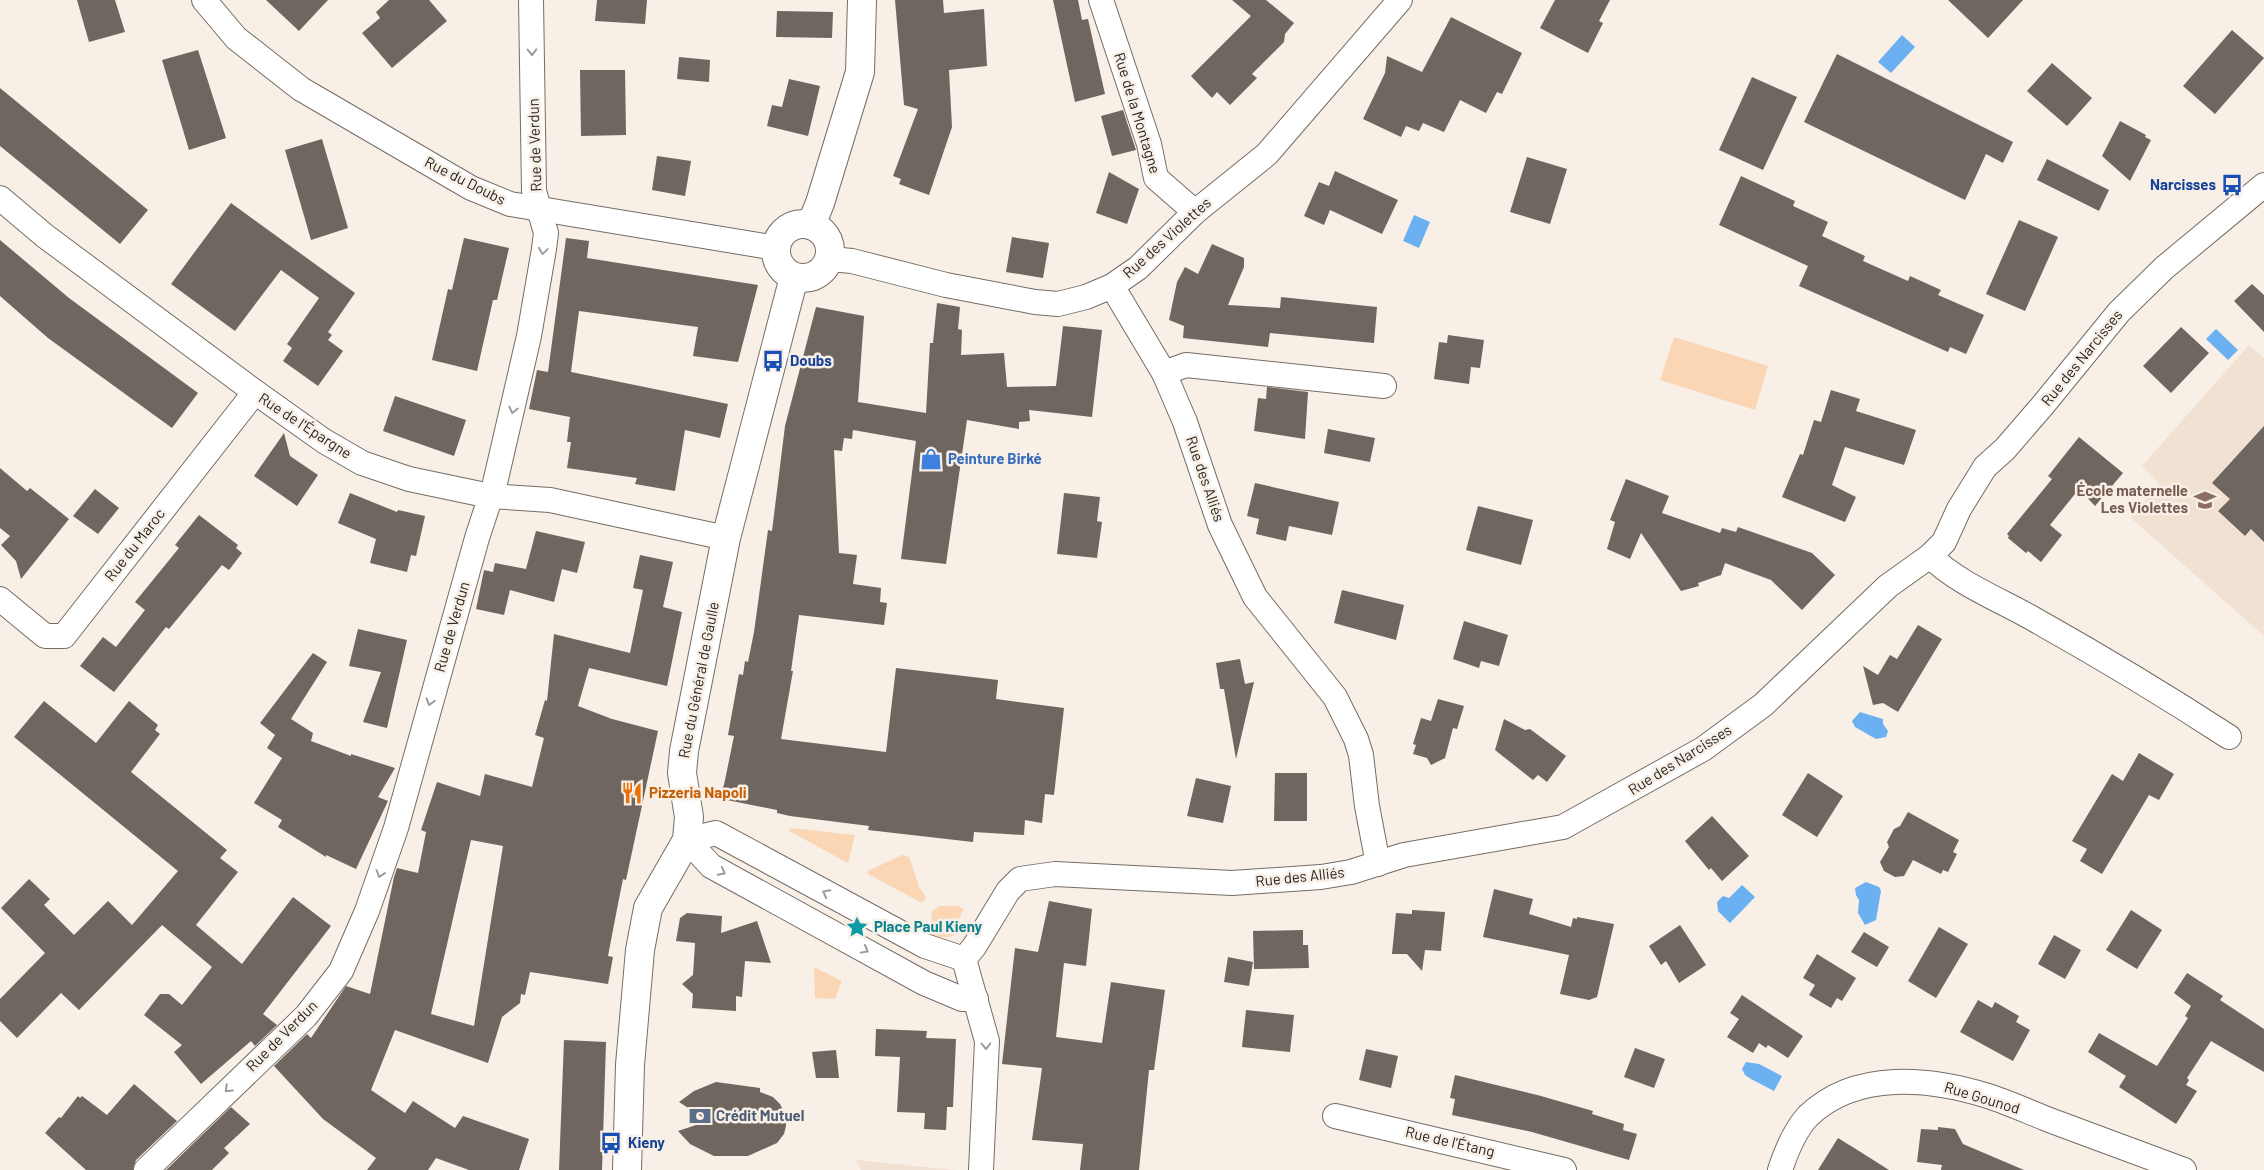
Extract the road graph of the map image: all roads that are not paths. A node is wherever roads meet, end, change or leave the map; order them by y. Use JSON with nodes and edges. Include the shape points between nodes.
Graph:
{"nodes":[{"id":1,"x":204,"y":0,"type":"edge"},
{"id":2,"x":531,"y":0,"type":"edge"},
{"id":3,"x":862,"y":0,"type":"edge"},
{"id":4,"x":1102,"y":0,"type":"edge"},
{"id":5,"x":1400,"y":0,"type":"edge"},
{"id":6,"x":2264,"y":185,"type":"edge"},
{"id":7,"x":0,"y":198,"type":"edge"},
{"id":8,"x":539,"y":210,"type":"junction"},
{"id":9,"x":1194,"y":212,"type":"junction"},
{"id":10,"x":810,"y":225,"type":"junction"},
{"id":11,"x":776,"y":248,"type":"junction"},
{"id":12,"x":830,"y":259,"type":"junction"},
{"id":13,"x":794,"y":277,"type":"junction"},
{"id":14,"x":1112,"y":286,"type":"junction"},
{"id":15,"x":1164,"y":373,"type":"junction"},
{"id":16,"x":1384,"y":386,"type":"dead end"},
{"id":17,"x":255,"y":392,"type":"junction"},
{"id":18,"x":490,"y":496,"type":"junction"},
{"id":19,"x":726,"y":538,"type":"junction"},
{"id":20,"x":1930,"y":556,"type":"junction"},
{"id":21,"x":0,"y":599,"type":"edge"},
{"id":22,"x":2229,"y":737,"type":"dead end"},
{"id":23,"x":686,"y":840,"type":"junction"},
{"id":24,"x":1378,"y":864,"type":"junction"},
{"id":25,"x":964,"y":959,"type":"junction"},
{"id":26,"x":976,"y":998,"type":"junction"},
{"id":27,"x":1335,"y":1116,"type":"dead end"},
{"id":28,"x":146,"y":1170,"type":"edge"},
{"id":29,"x":627,"y":1170,"type":"edge"},
{"id":30,"x":981,"y":1170,"type":"edge"},
{"id":31,"x":1564,"y":1170,"type":"edge"},
{"id":32,"x":1780,"y":1170,"type":"edge"},
{"id":33,"x":2184,"y":1170,"type":"edge"}],
"edges":[{"from":1,"to":8,"type":"street","name":"Rue du Doubs","via":[[236,38],[301,89],[471,188],[510,204]]},
{"from":2,"to":8,"type":"street","name":"Rue de Verdun","one_way":true,"via":[[534,191]]},
{"from":3,"to":10,"type":"street","via":[[860,72],[820,203]]},
{"from":4,"to":9,"type":"street","name":"Rue de la Montagne","via":[[1156,178]]},
{"from":5,"to":9,"type":"street","name":"Rue des Violettes","via":[[1267,154]]},
{"from":6,"to":20,"type":"street","name":"Rue des Narcisses","via":[[2164,268],[2119,312],[2043,406],[1985,467],[1963,502],[1944,542]]},
{"from":7,"to":17,"type":"street","name":"Rue de l'Épargne","via":[[45,236]]},
{"from":8,"to":11,"type":"street","name":"Rue du Doubs"},
{"from":8,"to":18,"type":"street","name":"Rue de Verdun","one_way":true,"via":[[546,233],[529,336]]},
{"from":9,"to":14,"type":"street","name":"Rue des Violettes","via":[[1138,268]]},
{"from":10,"to":11,"type":"street","via":[[788,228]]},
{"from":10,"to":12,"type":"street","via":[[825,234],[831,250]]},
{"from":11,"to":13,"type":"street","via":[[780,266]]},
{"from":12,"to":13,"type":"street","via":[[826,267],[812,278]]},
{"from":12,"to":14,"type":"street","name":"Rue des Violettes","via":[[1035,302],[1058,304]]},
{"from":13,"to":19,"type":"street","name":"Rue du Général de Gaulle"},
{"from":14,"to":15,"type":"street","name":"Rue des Alliés"},
{"from":15,"to":16,"type":"street","via":[[1186,365]]},
{"from":15,"to":24,"type":"street","name":"Rue des Alliés","via":[[1186,422],[1220,525],[1255,597],[1335,697],[1356,739]]},
{"from":17,"to":18,"type":"street","name":"Rue de l'Épargne","via":[[324,441],[362,463],[409,479]]},
{"from":17,"to":21,"type":"street","name":"Rue du Maroc","via":[[64,636],[45,636]]},
{"from":18,"to":19,"type":"street","name":"Rue de l'Épargne","via":[[550,500]]},
{"from":18,"to":28,"type":"street","name":"Rue de Verdun","one_way":true,"via":[[396,828],[367,911],[341,971],[306,1016]]},
{"from":19,"to":23,"type":"street","name":"Rue du Général de Gaulle","via":[[684,752],[682,776],[689,817]]},
{"from":20,"to":22,"type":"street","via":[[1968,583],[2130,673]]},
{"from":20,"to":24,"type":"street","name":"Rue des Narcisses","via":[[1888,586],[1763,706],[1703,749],[1590,814],[1563,827],[1404,855]]},
{"from":25,"to":23,"type":"street","one_way":true,"via":[[925,946],[716,833]]},
{"from":23,"to":26,"type":"street","one_way":true,"via":[[719,871],[924,983],[962,1000]]},
{"from":23,"to":29,"type":"street","name":"Rue du Général de Gaulle","via":[[648,908],[640,950],[632,1030]]},
{"from":24,"to":25,"type":"street","name":"Rue des Alliés","via":[[1321,877],[1232,883],[1034,875],[1020,879],[1008,891]]},
{"from":25,"to":26,"type":"street"},
{"from":26,"to":30,"type":"street","one_way":true,"via":[[987,1041]]},
{"from":27,"to":31,"type":"street","name":"Rue de l'Étang"},
{"from":32,"to":33,"type":"street","name":"Rue Gounod","via":[[1788,1149],[1808,1117],[1833,1099],[1860,1087],[1889,1082],[1933,1084],[1990,1097]]}]}
